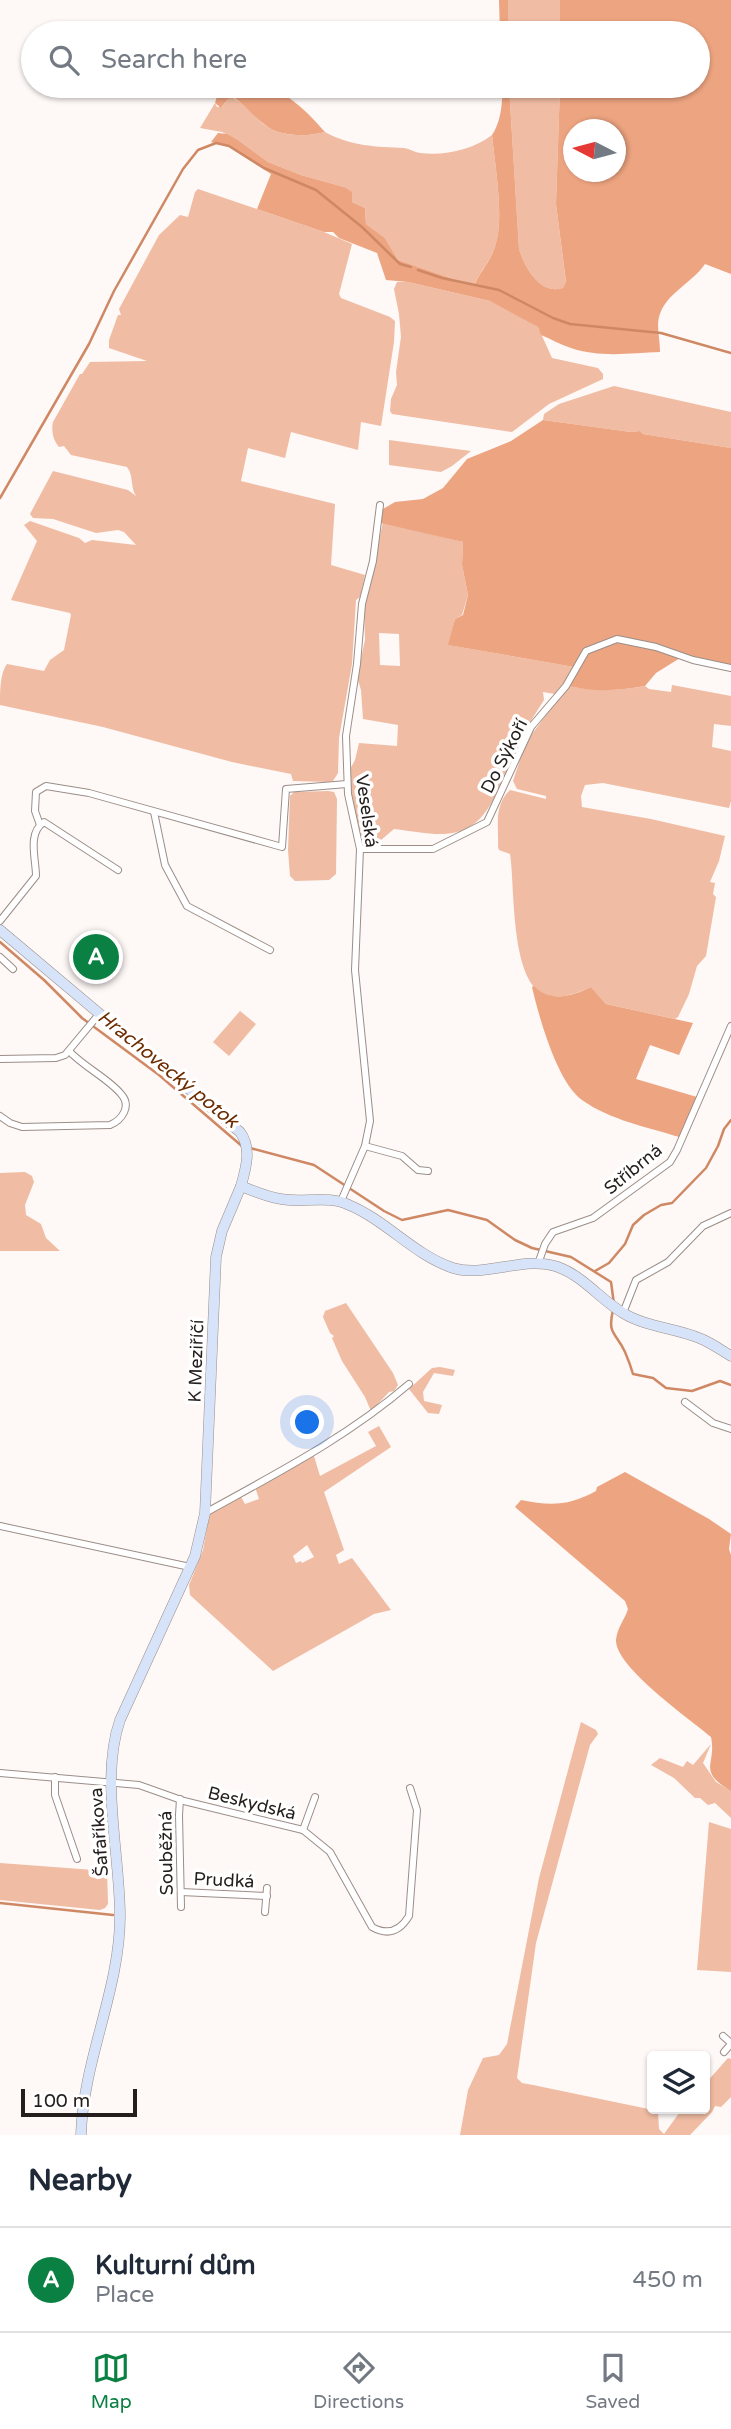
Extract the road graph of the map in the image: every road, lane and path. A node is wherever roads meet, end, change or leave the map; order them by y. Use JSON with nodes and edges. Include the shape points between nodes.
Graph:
{"nodes":[{"id":1,"x":380,"y":505,"type":"dead end"},
{"id":2,"x":731,"y":668,"type":"edge"},
{"id":3,"x":347,"y":783,"type":"junction"},
{"id":4,"x":154,"y":812,"type":"junction"},
{"id":5,"x":40,"y":825,"type":"junction"},
{"id":6,"x":360,"y":849,"type":"junction"},
{"id":7,"x":118,"y":870,"type":"dead end"},
{"id":8,"x":0,"y":921,"type":"edge"},
{"id":9,"x":0,"y":930,"type":"edge"},
{"id":10,"x":270,"y":950,"type":"dead end"},
{"id":11,"x":0,"y":957,"type":"edge"},
{"id":12,"x":13,"y":969,"type":"dead end"},
{"id":13,"x":97,"y":1017,"type":"junction"},
{"id":14,"x":731,"y":1026,"type":"edge"},
{"id":15,"x":69,"y":1051,"type":"junction"},
{"id":16,"x":0,"y":1059,"type":"edge"},
{"id":17,"x":0,"y":1116,"type":"edge"},
{"id":18,"x":365,"y":1146,"type":"junction"},
{"id":19,"x":428,"y":1171,"type":"dead end"},
{"id":20,"x":241,"y":1186,"type":"junction"},
{"id":21,"x":341,"y":1201,"type":"junction"},
{"id":22,"x":731,"y":1213,"type":"edge"},
{"id":23,"x":539,"y":1260,"type":"junction"},
{"id":24,"x":617,"y":1309,"type":"junction"},
{"id":25,"x":731,"y":1356,"type":"edge"},
{"id":26,"x":409,"y":1384,"type":"dead end"},
{"id":27,"x":685,"y":1402,"type":"dead end"},
{"id":28,"x":731,"y":1429,"type":"edge"},
{"id":29,"x":205,"y":1513,"type":"junction"},
{"id":30,"x":0,"y":1526,"type":"edge"},
{"id":31,"x":200,"y":1541,"type":"joint"},
{"id":32,"x":190,"y":1567,"type":"junction"},
{"id":33,"x":0,"y":1773,"type":"edge"},
{"id":34,"x":55,"y":1777,"type":"junction"},
{"id":35,"x":111,"y":1782,"type":"junction"},
{"id":36,"x":410,"y":1788,"type":"dead end"},
{"id":37,"x":315,"y":1797,"type":"dead end"},
{"id":38,"x":180,"y":1799,"type":"junction"},
{"id":39,"x":303,"y":1830,"type":"junction"},
{"id":40,"x":76,"y":1859,"type":"dead end"},
{"id":41,"x":267,"y":1888,"type":"dead end"},
{"id":42,"x":181,"y":1892,"type":"junction"},
{"id":43,"x":267,"y":1896,"type":"junction"},
{"id":44,"x":181,"y":1907,"type":"dead end"},
{"id":45,"x":265,"y":1912,"type":"dead end"},
{"id":46,"x":723,"y":2036,"type":"dead end"},
{"id":47,"x":731,"y":2043,"type":"edge"},
{"id":48,"x":724,"y":2052,"type":"dead end"},
{"id":49,"x":81,"y":2135,"type":"edge"}],
"edges":[{"from":1,"to":3,"type":"street","name":"Veselská","via":[[346,736]]},
{"from":2,"to":6,"type":"street","name":"Do Sýkoří","via":[[617,639],[586,651],[566,686],[531,727],[487,822],[433,849]]},
{"from":3,"to":4,"type":"street","via":[[286,789],[282,847]]},
{"from":3,"to":6,"type":"street","name":"Veselská"},
{"from":4,"to":5,"type":"street","via":[[46,786],[36,792]]},
{"from":4,"to":10,"type":"street","via":[[165,865],[187,906]]},
{"from":5,"to":7,"type":"street","via":[[44,822]]},
{"from":5,"to":8,"type":"street","via":[[33,844],[36,876]]},
{"from":6,"to":18,"type":"street","name":"Veselská","via":[[355,970],[369,1096]]},
{"from":9,"to":13,"type":"street"},
{"from":11,"to":12,"type":"street"},
{"from":13,"to":15,"type":"street"},
{"from":13,"to":20,"type":"street","name":"K Meziříčí","via":[[237,1128],[247,1148]]},
{"from":14,"to":23,"type":"street","name":"Stříbrná","via":[[670,1162],[593,1218],[553,1232]]},
{"from":15,"to":16,"type":"street","via":[[56,1058]]},
{"from":15,"to":17,"type":"street","via":[[122,1094],[125,1107],[120,1119],[110,1125],[22,1127]]},
{"from":18,"to":19,"type":"street","via":[[401,1156],[418,1170]]},
{"from":18,"to":21,"type":"street","name":"Veselská"},
{"from":20,"to":21,"type":"street","via":[[281,1199]]},
{"from":20,"to":29,"type":"street","name":"K Meziříčí","via":[[216,1257]]},
{"from":21,"to":23,"type":"street","via":[[372,1216],[415,1249],[456,1269]]},
{"from":22,"to":24,"type":"street","via":[[703,1226],[668,1262],[636,1280]]},
{"from":23,"to":24,"type":"street","via":[[559,1267]]},
{"from":24,"to":25,"type":"street","via":[[699,1338]]},
{"from":26,"to":29,"type":"street","via":[[324,1447]]},
{"from":27,"to":28,"type":"street","via":[[720,1427]]},
{"from":29,"to":31,"type":"street","name":"K Meziříčí"},
{"from":30,"to":32,"type":"street"},
{"from":31,"to":32,"type":"street","name":"Šafaříkova"},
{"from":32,"to":35,"type":"street","name":"Šafaříkova","via":[[117,1729]]},
{"from":33,"to":34,"type":"street","name":"Beskydská"},
{"from":34,"to":35,"type":"street","name":"Beskydská"},
{"from":34,"to":40,"type":"street","via":[[55,1795]]},
{"from":35,"to":38,"type":"street","name":"Beskydská","via":[[139,1785]]},
{"from":35,"to":49,"type":"street","name":"Šafaříkova","via":[[118,1939],[89,2073]]},
{"from":36,"to":39,"type":"street","name":"Beskydská","via":[[417,1810],[409,1916],[399,1929],[390,1932],[372,1927],[330,1852]]},
{"from":37,"to":39,"type":"street"},
{"from":38,"to":39,"type":"street","name":"Beskydská"},
{"from":38,"to":42,"type":"street","name":"Souběžná"},
{"from":41,"to":43,"type":"street"},
{"from":42,"to":43,"type":"street","name":"Prudká"},
{"from":42,"to":44,"type":"street","name":"Souběžná"},
{"from":43,"to":45,"type":"street"},
{"from":46,"to":47,"type":"street"},
{"from":47,"to":48,"type":"street"}]}
